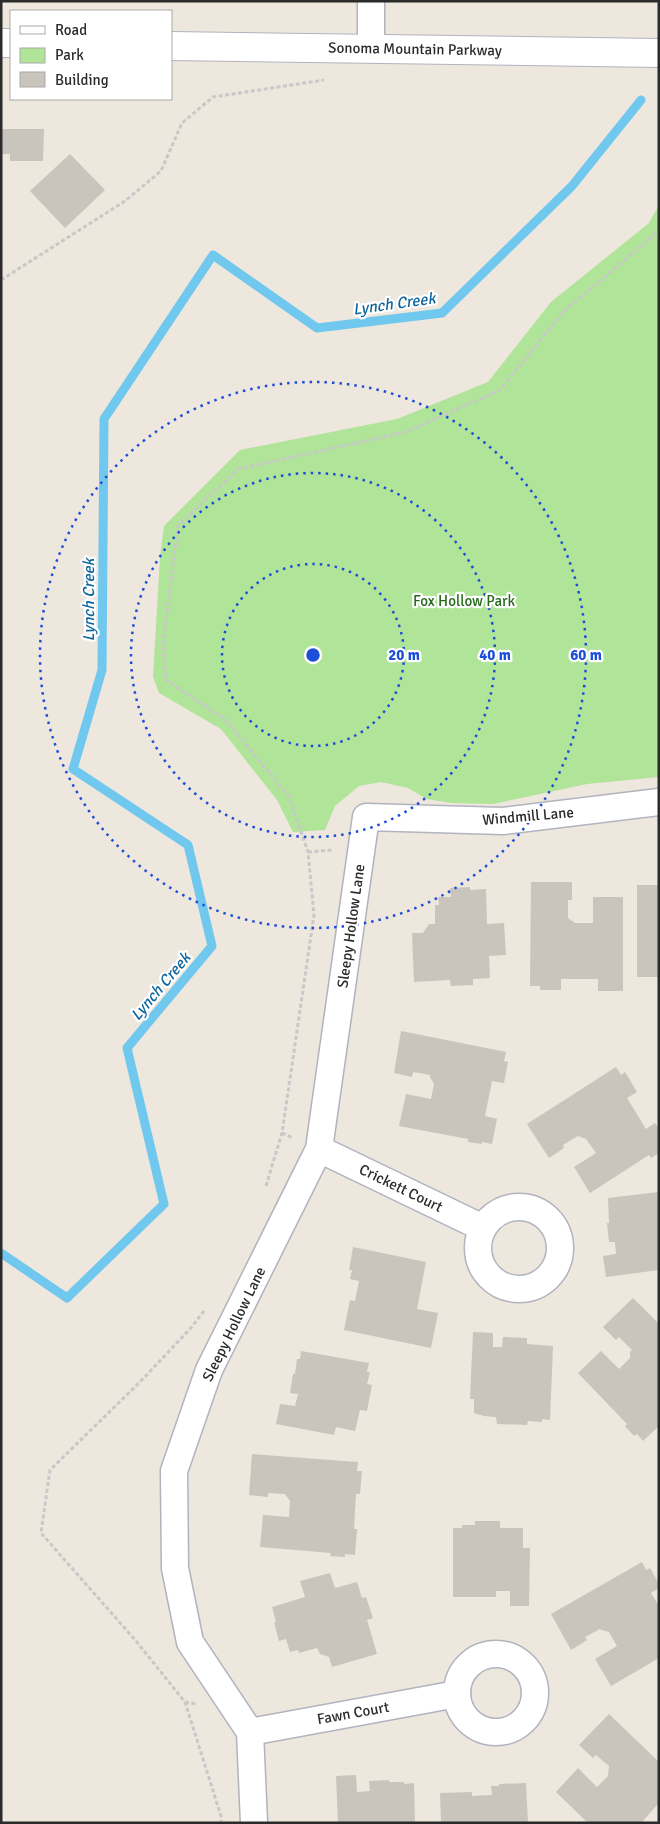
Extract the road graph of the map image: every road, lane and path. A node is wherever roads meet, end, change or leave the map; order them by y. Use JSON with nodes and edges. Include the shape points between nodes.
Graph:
{"nodes":[{"id":1,"x":371,"y":1,"type":"edge"},
{"id":2,"x":172,"y":46,"type":"edge"},
{"id":3,"x":371,"y":48,"type":"junction"},
{"id":4,"x":659,"y":52,"type":"edge"},
{"id":5,"x":330,"y":79,"type":"dead end"},
{"id":6,"x":659,"y":231,"type":"edge"},
{"id":7,"x":1,"y":280,"type":"edge"},
{"id":8,"x":659,"y":802,"type":"edge"},
{"id":9,"x":366,"y":817,"type":"joint"},
{"id":10,"x":319,"y":1149,"type":"junction"},
{"id":11,"x":266,"y":1187,"type":"dead end"},
{"id":12,"x":483,"y":1228,"type":"dead end"},
{"id":13,"x":208,"y":1305,"type":"dead end"},
{"id":14,"x":457,"y":1694,"type":"dead end"},
{"id":15,"x":250,"y":1732,"type":"junction"},
{"id":16,"x":221,"y":1823,"type":"edge"},
{"id":17,"x":254,"y":1823,"type":"edge"}],
"edges":[{"from":1,"to":3,"type":"street"},
{"from":2,"to":3,"type":"main road","name":"Sonoma Mountain Parkway"},
{"from":3,"to":4,"type":"main road","name":"Sonoma Mountain Parkway"},
{"from":5,"to":7,"type":"path","via":[[213,97],[182,123],[161,171],[125,202]]},
{"from":6,"to":11,"type":"path","via":[[563,312],[500,390],[406,432],[238,469],[178,526],[163,644],[166,680],[226,720],[289,797],[308,852],[314,914],[282,1133]]},
{"from":8,"to":9,"type":"street","name":"Windmill Lane","via":[[502,821]]},
{"from":9,"to":10,"type":"street","name":"Sleepy Hollow Lane"},
{"from":10,"to":12,"type":"street","name":"Crickett Court"},
{"from":10,"to":15,"type":"street","name":"Sleepy Hollow Lane","via":[[209,1370],[174,1471],[175,1568],[190,1642]]},
{"from":13,"to":16,"type":"path","via":[[152,1369],[50,1470],[41,1533],[186,1702]]},
{"from":14,"to":15,"type":"street","name":"Fawn Court"},
{"from":15,"to":17,"type":"street"}]}
